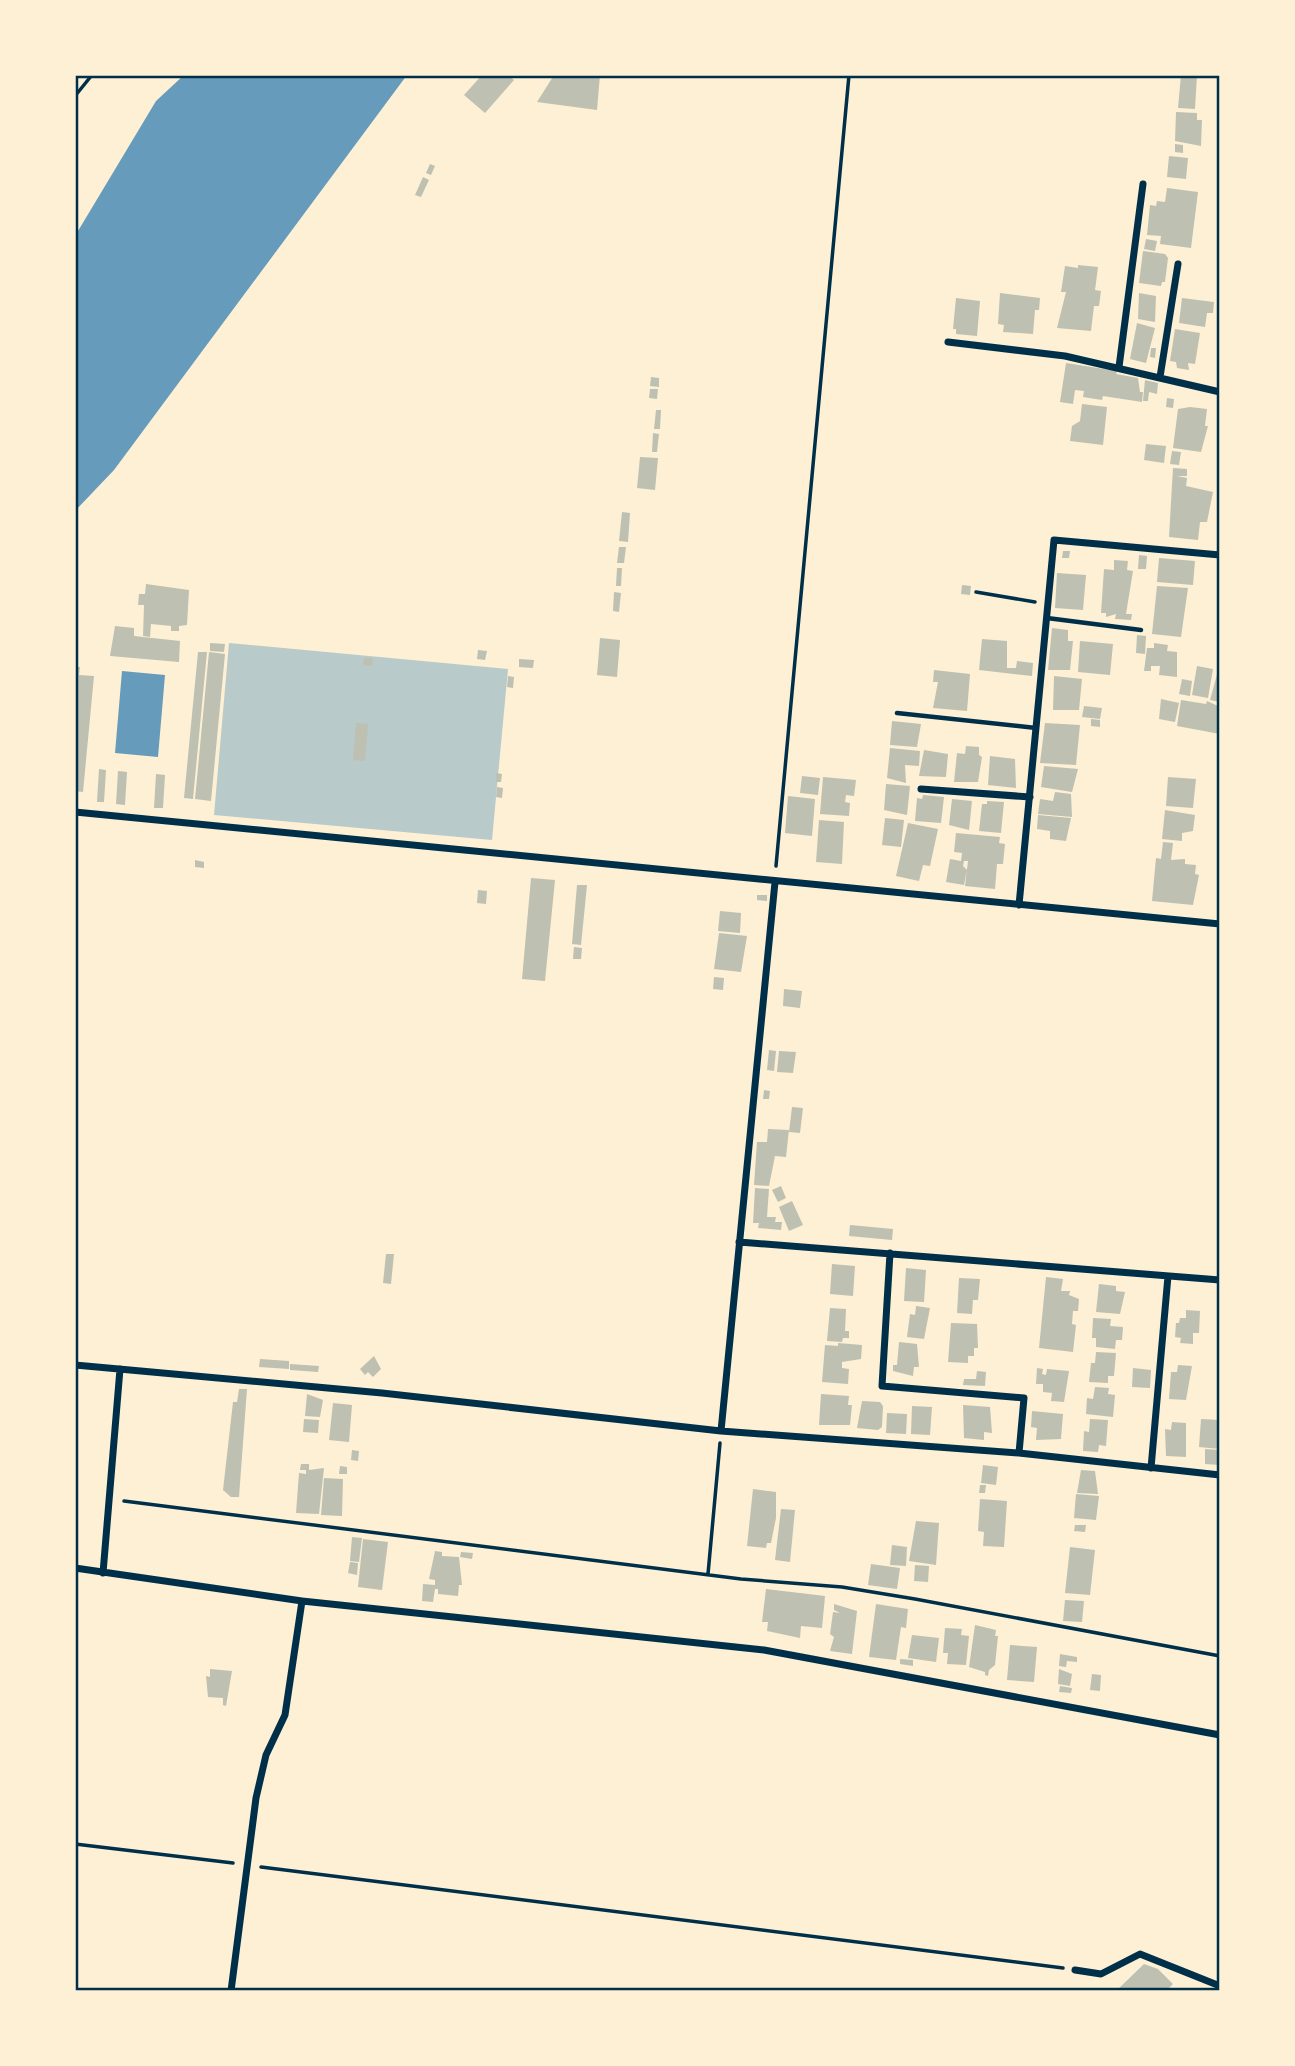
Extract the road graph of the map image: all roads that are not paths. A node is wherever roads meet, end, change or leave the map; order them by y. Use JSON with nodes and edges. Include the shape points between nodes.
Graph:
{"nodes":[{"id":1,"x":1143,"y":184,"type":"dead end"},
{"id":2,"x":1178,"y":264,"type":"dead end"},
{"id":3,"x":947,"y":342,"type":"dead end"},
{"id":4,"x":1119,"y":367,"type":"junction"},
{"id":5,"x":1160,"y":377,"type":"junction"},
{"id":6,"x":1220,"y":392,"type":"edge"},
{"id":7,"x":1220,"y":555,"type":"edge"},
{"id":8,"x":1046,"y":618,"type":"junction"},
{"id":9,"x":1141,"y":630,"type":"dead end"},
{"id":10,"x":897,"y":713,"type":"dead end"},
{"id":11,"x":1036,"y":728,"type":"junction"},
{"id":12,"x":920,"y":789,"type":"dead end"},
{"id":13,"x":1030,"y":797,"type":"junction"},
{"id":14,"x":75,"y":812,"type":"edge"},
{"id":15,"x":775,"y":882,"type":"junction"},
{"id":16,"x":1018,"y":905,"type":"junction"},
{"id":17,"x":1220,"y":925,"type":"edge"},
{"id":18,"x":739,"y":1242,"type":"junction"},
{"id":19,"x":890,"y":1253,"type":"junction"},
{"id":20,"x":1168,"y":1276,"type":"junction"},
{"id":21,"x":1220,"y":1280,"type":"edge"},
{"id":22,"x":75,"y":1365,"type":"edge"},
{"id":23,"x":120,"y":1369,"type":"junction"},
{"id":24,"x":722,"y":1431,"type":"junction"},
{"id":25,"x":1019,"y":1453,"type":"junction"},
{"id":26,"x":1151,"y":1468,"type":"junction"},
{"id":27,"x":1220,"y":1475,"type":"edge"},
{"id":28,"x":75,"y":1569,"type":"edge"},
{"id":29,"x":103,"y":1573,"type":"junction"},
{"id":30,"x":302,"y":1601,"type":"junction"},
{"id":31,"x":1220,"y":1735,"type":"edge"},
{"id":32,"x":1075,"y":1970,"type":"road end"},
{"id":33,"x":1220,"y":1986,"type":"edge"},
{"id":34,"x":231,"y":1991,"type":"edge"}],
"edges":[{"from":1,"to":4,"type":"street"},
{"from":2,"to":5,"type":"street"},
{"from":3,"to":4,"type":"street","via":[[1038,351]]},
{"from":4,"to":5,"type":"street"},
{"from":5,"to":6,"type":"street"},
{"from":7,"to":8,"type":"street","via":[[1054,540]]},
{"from":8,"to":9,"type":"lane"},
{"from":8,"to":11,"type":"street"},
{"from":10,"to":11,"type":"lane"},
{"from":11,"to":13,"type":"street"},
{"from":12,"to":13,"type":"street"},
{"from":13,"to":16,"type":"street"},
{"from":14,"to":15,"type":"street"},
{"from":15,"to":16,"type":"street"},
{"from":15,"to":18,"type":"street"},
{"from":16,"to":17,"type":"street"},
{"from":18,"to":19,"type":"street"},
{"from":18,"to":24,"type":"street"},
{"from":19,"to":20,"type":"street"},
{"from":19,"to":25,"type":"street","via":[[882,1386],[1024,1398]]},
{"from":20,"to":21,"type":"street"},
{"from":20,"to":26,"type":"street"},
{"from":22,"to":23,"type":"street"},
{"from":23,"to":24,"type":"street","via":[[368,1391]]},
{"from":23,"to":29,"type":"street"},
{"from":24,"to":25,"type":"street"},
{"from":25,"to":26,"type":"street"},
{"from":26,"to":27,"type":"street"},
{"from":28,"to":29,"type":"street"},
{"from":29,"to":30,"type":"street"},
{"from":30,"to":31,"type":"street","via":[[764,1650]]},
{"from":30,"to":34,"type":"street","via":[[285,1715],[265,1755]]},
{"from":32,"to":33,"type":"street","via":[[1101,1974],[1140,1954]]}]}
